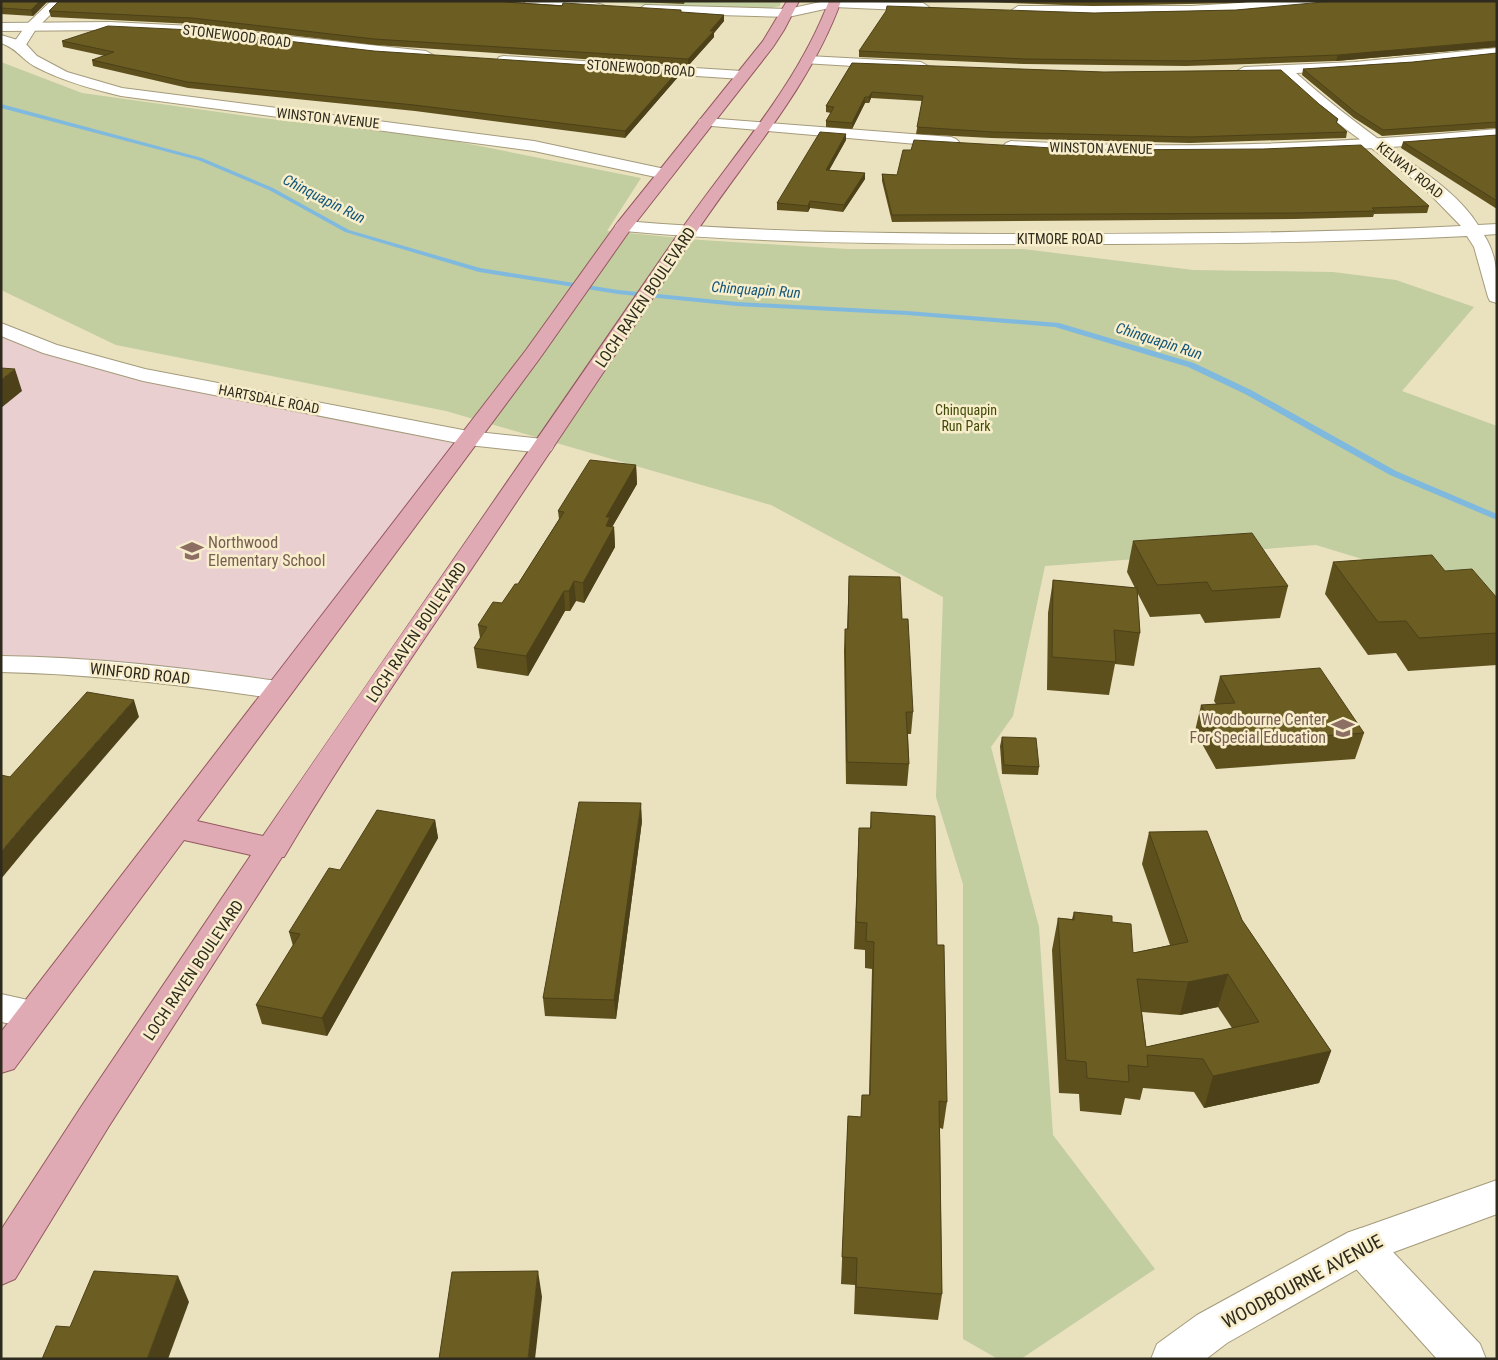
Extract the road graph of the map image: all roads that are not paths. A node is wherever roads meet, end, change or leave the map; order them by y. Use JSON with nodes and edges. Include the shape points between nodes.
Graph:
{"nodes":[{"id":1,"x":58,"y":1,"type":"edge"},
{"id":2,"x":530,"y":1,"type":"edge"},
{"id":3,"x":1332,"y":1,"type":"edge"},
{"id":4,"x":835,"y":2,"type":"edge"},
{"id":5,"x":610,"y":6,"type":"edge"},
{"id":6,"x":791,"y":7,"type":"edge"},
{"id":7,"x":636,"y":8,"type":"edge"},
{"id":8,"x":939,"y":8,"type":"edge"},
{"id":9,"x":1006,"y":10,"type":"edge"},
{"id":10,"x":1,"y":27,"type":"edge"},
{"id":11,"x":30,"y":27,"type":"junction"},
{"id":12,"x":1,"y":39,"type":"edge"},
{"id":13,"x":19,"y":45,"type":"junction"},
{"id":14,"x":1497,"y":52,"type":"edge"},
{"id":15,"x":442,"y":56,"type":"edge"},
{"id":16,"x":494,"y":60,"type":"edge"},
{"id":17,"x":808,"y":60,"type":"junction"},
{"id":18,"x":930,"y":66,"type":"edge"},
{"id":19,"x":1286,"y":70,"type":"junction"},
{"id":20,"x":1230,"y":72,"type":"edge"},
{"id":21,"x":742,"y":76,"type":"junction"},
{"id":22,"x":705,"y":122,"type":"junction"},
{"id":23,"x":764,"y":127,"type":"junction"},
{"id":24,"x":1497,"y":134,"type":"edge"},
{"id":25,"x":968,"y":144,"type":"edge"},
{"id":26,"x":1377,"y":144,"type":"junction"},
{"id":27,"x":998,"y":145,"type":"edge"},
{"id":28,"x":665,"y":174,"type":"junction"},
{"id":29,"x":624,"y":226,"type":"junction"},
{"id":30,"x":1497,"y":230,"type":"edge"},
{"id":31,"x":1475,"y":231,"type":"junction"},
{"id":32,"x":687,"y":233,"type":"junction"},
{"id":33,"x":1497,"y":297,"type":"edge"},
{"id":34,"x":1,"y":329,"type":"edge"},
{"id":35,"x":468,"y":438,"type":"junction"},
{"id":36,"x":543,"y":446,"type":"junction"},
{"id":37,"x":1,"y":664,"type":"edge"},
{"id":38,"x":278,"y":690,"type":"junction"},
{"id":39,"x":175,"y":827,"type":"junction"},
{"id":40,"x":273,"y":849,"type":"junction"},
{"id":41,"x":1,"y":1008,"type":"edge"},
{"id":42,"x":34,"y":1014,"type":"junction"},
{"id":43,"x":1,"y":1059,"type":"edge"},
{"id":44,"x":1497,"y":1197,"type":"edge"},
{"id":45,"x":1361,"y":1246,"type":"junction"},
{"id":46,"x":1,"y":1266,"type":"edge"},
{"id":47,"x":1172,"y":1359,"type":"edge"},
{"id":48,"x":1465,"y":1359,"type":"edge"}],
"edges":[{"from":1,"to":11,"type":"street"},
{"from":2,"to":5,"type":"street"},
{"from":3,"to":9,"type":"street","via":[[1183,10]]},
{"from":4,"to":6,"type":"street"},
{"from":4,"to":8,"type":"street"},
{"from":4,"to":17,"type":"main road","name":"LOCH RAVEN BOULEVARD"},
{"from":6,"to":7,"type":"street"},
{"from":6,"to":21,"type":"main road","via":[[778,30]]},
{"from":10,"to":11,"type":"street","name":"STONEWOOD ROAD"},
{"from":11,"to":13,"type":"street"},
{"from":11,"to":15,"type":"street","name":"STONEWOOD ROAD","via":[[192,30]]},
{"from":12,"to":13,"type":"street","name":"WINSTON AVENUE"},
{"from":13,"to":28,"type":"street","name":"WINSTON AVENUE","via":[[32,59],[62,75],[121,92],[525,145]]},
{"from":14,"to":19,"type":"street","via":[[1401,63]]},
{"from":16,"to":21,"type":"street","name":"STONEWOOD ROAD"},
{"from":17,"to":18,"type":"street"},
{"from":17,"to":23,"type":"main road","name":"LOCH RAVEN BOULEVARD"},
{"from":19,"to":20,"type":"street"},
{"from":19,"to":26,"type":"street","name":"KELWAY ROAD","via":[[1324,106]]},
{"from":21,"to":22,"type":"main road"},
{"from":22,"to":23,"type":"street"},
{"from":22,"to":28,"type":"main road"},
{"from":23,"to":25,"type":"street"},
{"from":23,"to":32,"type":"main road","name":"LOCH RAVEN BOULEVARD"},
{"from":24,"to":26,"type":"street","name":"WINSTON AVENUE"},
{"from":26,"to":27,"type":"street","name":"WINSTON AVENUE","via":[[1223,149]]},
{"from":26,"to":31,"type":"street","name":"KELWAY ROAD","via":[[1441,195]]},
{"from":28,"to":29,"type":"main road"},
{"from":29,"to":32,"type":"street","name":"KITMORE ROAD"},
{"from":29,"to":35,"type":"main road","via":[[533,354]]},
{"from":30,"to":31,"type":"street","name":"KITMORE ROAD"},
{"from":31,"to":32,"type":"street","name":"KITMORE ROAD","via":[[1333,236],[961,240]]},
{"from":31,"to":33,"type":"street","name":"KELWAY ROAD","via":[[1483,247]]},
{"from":32,"to":36,"type":"main road","name":"LOCH RAVEN BOULEVARD"},
{"from":34,"to":35,"type":"street","name":"HARTSDALE ROAD","via":[[50,348],[143,375]]},
{"from":35,"to":36,"type":"street","name":"HARTSDALE ROAD"},
{"from":35,"to":38,"type":"main road"},
{"from":36,"to":40,"type":"main road","name":"LOCH RAVEN BOULEVARD","via":[[366,705]]},
{"from":37,"to":38,"type":"street","name":"WINFORD ROAD","via":[[121,670]]},
{"from":38,"to":39,"type":"main road"},
{"from":39,"to":40,"type":"main road"},
{"from":39,"to":42,"type":"main road"},
{"from":40,"to":46,"type":"main road","name":"LOCH RAVEN BOULEVARD","via":[[96,1115]]},
{"from":41,"to":42,"type":"street"},
{"from":42,"to":43,"type":"main road"},
{"from":44,"to":45,"type":"street","name":"WOODBOURNE AVENUE"},
{"from":45,"to":47,"type":"street","name":"WOODBOURNE AVENUE","via":[[1212,1329]]},
{"from":45,"to":48,"type":"street"}]}
